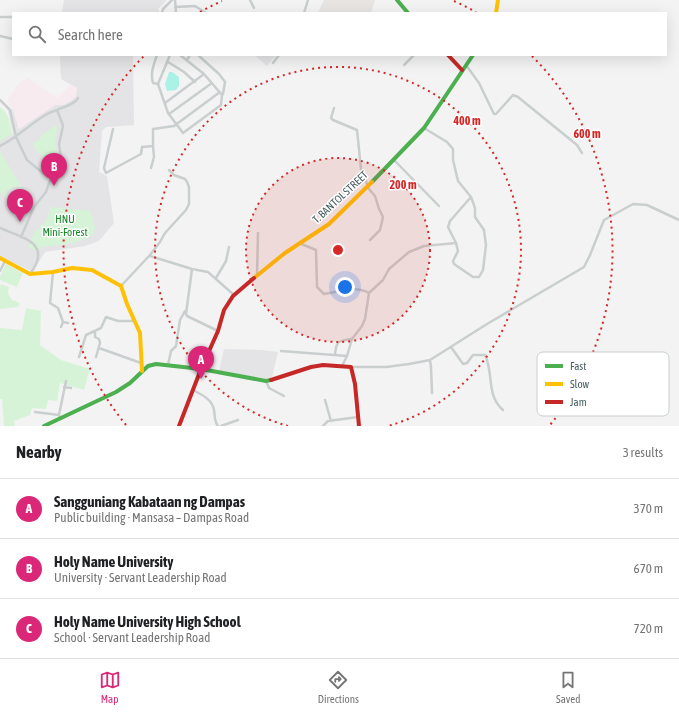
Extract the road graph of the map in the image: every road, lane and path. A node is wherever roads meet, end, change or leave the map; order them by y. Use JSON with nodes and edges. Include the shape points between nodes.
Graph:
{"nodes":[{"id":1,"x":173,"y":0,"type":"edge"},
{"id":2,"x":250,"y":0,"type":"edge"},
{"id":3,"x":308,"y":0,"type":"edge"},
{"id":4,"x":397,"y":0,"type":"edge"},
{"id":5,"x":498,"y":0,"type":"edge"},
{"id":6,"x":175,"y":7,"type":"junction"},
{"id":7,"x":254,"y":8,"type":"dead end"},
{"id":8,"x":162,"y":12,"type":"edge"},
{"id":9,"x":176,"y":12,"type":"edge"},
{"id":10,"x":204,"y":12,"type":"edge"},
{"id":11,"x":304,"y":12,"type":"edge"},
{"id":12,"x":407,"y":12,"type":"edge"},
{"id":13,"x":496,"y":12,"type":"edge"},
{"id":14,"x":0,"y":17,"type":"edge"},
{"id":15,"x":12,"y":17,"type":"edge"},
{"id":16,"x":0,"y":36,"type":"edge"},
{"id":17,"x":12,"y":39,"type":"edge"},
{"id":18,"x":157,"y":56,"type":"edge"},
{"id":19,"x":170,"y":56,"type":"edge"},
{"id":20,"x":181,"y":56,"type":"edge"},
{"id":21,"x":189,"y":56,"type":"edge"},
{"id":22,"x":199,"y":56,"type":"edge"},
{"id":23,"x":278,"y":56,"type":"edge"},
{"id":24,"x":413,"y":56,"type":"edge"},
{"id":25,"x":449,"y":56,"type":"edge"},
{"id":26,"x":472,"y":56,"type":"edge"},
{"id":27,"x":186,"y":60,"type":"junction"},
{"id":28,"x":168,"y":62,"type":"junction"},
{"id":29,"x":273,"y":63,"type":"dead end"},
{"id":30,"x":404,"y":65,"type":"dead end"},
{"id":31,"x":466,"y":66,"type":"junction"},
{"id":32,"x":462,"y":70,"type":"junction"},
{"id":33,"x":204,"y":74,"type":"junction"},
{"id":34,"x":195,"y":82,"type":"junction"},
{"id":35,"x":212,"y":83,"type":"junction"},
{"id":36,"x":158,"y":84,"type":"junction"},
{"id":37,"x":220,"y":92,"type":"junction"},
{"id":38,"x":222,"y":95,"type":"junction"},
{"id":39,"x":78,"y":98,"type":"dead end"},
{"id":40,"x":0,"y":100,"type":"edge"},
{"id":41,"x":165,"y":103,"type":"junction"},
{"id":42,"x":334,"y":108,"type":"dead end"},
{"id":43,"x":56,"y":110,"type":"junction"},
{"id":44,"x":169,"y":114,"type":"junction"},
{"id":45,"x":176,"y":123,"type":"junction"},
{"id":46,"x":113,"y":128,"type":"dead end"},
{"id":47,"x":424,"y":128,"type":"junction"},
{"id":48,"x":16,"y":137,"type":"junction"},
{"id":49,"x":0,"y":146,"type":"edge"},
{"id":50,"x":153,"y":146,"type":"junction"},
{"id":51,"x":582,"y":153,"type":"dead end"},
{"id":52,"x":394,"y":160,"type":"junction"},
{"id":53,"x":152,"y":168,"type":"dead end"},
{"id":54,"x":168,"y":170,"type":"dead end"},
{"id":55,"x":51,"y":177,"type":"junction"},
{"id":56,"x":367,"y":185,"type":"junction"},
{"id":57,"x":471,"y":197,"type":"junction"},
{"id":58,"x":439,"y":206,"type":"dead end"},
{"id":59,"x":679,"y":220,"type":"edge"},
{"id":60,"x":0,"y":228,"type":"edge"},
{"id":61,"x":258,"y":233,"type":"dead end"},
{"id":62,"x":21,"y":237,"type":"junction"},
{"id":63,"x":370,"y":240,"type":"dead end"},
{"id":64,"x":299,"y":243,"type":"junction"},
{"id":65,"x":456,"y":243,"type":"junction"},
{"id":66,"x":229,"y":247,"type":"dead end"},
{"id":67,"x":150,"y":256,"type":"junction"},
{"id":68,"x":0,"y":258,"type":"edge"},
{"id":69,"x":5,"y":260,"type":"junction"},
{"id":70,"x":192,"y":269,"type":"junction"},
{"id":71,"x":0,"y":271,"type":"edge"},
{"id":72,"x":53,"y":272,"type":"junction"},
{"id":73,"x":30,"y":274,"type":"junction"},
{"id":74,"x":257,"y":276,"type":"junction"},
{"id":75,"x":216,"y":278,"type":"junction"},
{"id":76,"x":121,"y":286,"type":"junction"},
{"id":77,"x":369,"y":293,"type":"junction"},
{"id":78,"x":235,"y":295,"type":"junction"},
{"id":79,"x":186,"y":311,"type":"junction"},
{"id":80,"x":134,"y":321,"type":"junction"},
{"id":81,"x":63,"y":322,"type":"junction"},
{"id":82,"x":68,"y":323,"type":"dead end"},
{"id":83,"x":61,"y":327,"type":"dead end"},
{"id":84,"x":218,"y":331,"type":"junction"},
{"id":85,"x":95,"y":332,"type":"junction"},
{"id":86,"x":352,"y":339,"type":"junction"},
{"id":87,"x":451,"y":347,"type":"junction"},
{"id":88,"x":99,"y":348,"type":"junction"},
{"id":89,"x":281,"y":351,"type":"dead end"},
{"id":90,"x":334,"y":355,"type":"junction"},
{"id":91,"x":347,"y":356,"type":"junction"},
{"id":92,"x":80,"y":357,"type":"dead end"},
{"id":93,"x":96,"y":357,"type":"dead end"},
{"id":94,"x":430,"y":360,"type":"junction"},
{"id":95,"x":141,"y":362,"type":"junction"},
{"id":96,"x":168,"y":365,"type":"junction"},
{"id":97,"x":342,"y":366,"type":"junction"},
{"id":98,"x":351,"y":366,"type":"junction"},
{"id":99,"x":201,"y":369,"type":"junction"},
{"id":100,"x":142,"y":371,"type":"junction"},
{"id":101,"x":66,"y":381,"type":"dead end"},
{"id":102,"x":266,"y":381,"type":"junction"},
{"id":103,"x":64,"y":387,"type":"junction"},
{"id":104,"x":71,"y":388,"type":"dead end"},
{"id":105,"x":192,"y":390,"type":"junction"},
{"id":106,"x":432,"y":393,"type":"dead end"},
{"id":107,"x":284,"y":396,"type":"dead end"},
{"id":108,"x":325,"y":400,"type":"dead end"},
{"id":109,"x":503,"y":410,"type":"dead end"},
{"id":110,"x":35,"y":412,"type":"dead end"},
{"id":111,"x":60,"y":417,"type":"junction"},
{"id":112,"x":358,"y":417,"type":"junction"},
{"id":113,"x":238,"y":420,"type":"dead end"},
{"id":114,"x":331,"y":421,"type":"junction"},
{"id":115,"x":44,"y":426,"type":"edge"},
{"id":116,"x":179,"y":426,"type":"edge"},
{"id":117,"x":220,"y":426,"type":"edge"},
{"id":118,"x":323,"y":426,"type":"edge"},
{"id":119,"x":359,"y":426,"type":"edge"}],
"edges":[{"from":1,"to":6,"type":"street"},
{"from":1,"to":8,"type":"street"},
{"from":2,"to":7,"type":"street"},
{"from":3,"to":11,"type":"street"},
{"from":4,"to":12,"type":"street"},
{"from":5,"to":13,"type":"street"},
{"from":6,"to":9,"type":"street"},
{"from":6,"to":10,"type":"street","via":[[195,6]]},
{"from":14,"to":15,"type":"street"},
{"from":16,"to":17,"type":"street"},
{"from":18,"to":36,"type":"street","via":[[152,69],[152,80]]},
{"from":19,"to":28,"type":"street"},
{"from":20,"to":27,"type":"street"},
{"from":21,"to":27,"type":"street"},
{"from":22,"to":38,"type":"street","via":[[225,82]]},
{"from":23,"to":29,"type":"street"},
{"from":24,"to":30,"type":"street"},
{"from":25,"to":32,"type":"street"},
{"from":26,"to":31,"type":"street","name":"T. BANTOL STREET"},
{"from":27,"to":33,"type":"street"},
{"from":28,"to":34,"type":"street"},
{"from":28,"to":36,"type":"street"},
{"from":31,"to":32,"type":"street","name":"T. BANTOL STREET"},
{"from":31,"to":51,"type":"street","via":[[479,83],[494,114],[513,95],[518,97],[577,145]]},
{"from":32,"to":47,"type":"street","name":"T. BANTOL STREET"},
{"from":33,"to":34,"type":"street"},
{"from":33,"to":35,"type":"street"},
{"from":34,"to":41,"type":"street"},
{"from":35,"to":37,"type":"street"},
{"from":35,"to":44,"type":"street"},
{"from":36,"to":41,"type":"street"},
{"from":37,"to":38,"type":"street"},
{"from":37,"to":45,"type":"street"},
{"from":38,"to":45,"type":"street","via":[[221,105],[183,133]]},
{"from":39,"to":43,"type":"street","via":[[74,103]]},
{"from":40,"to":48,"type":"street","via":[[10,110]]},
{"from":41,"to":44,"type":"street"},
{"from":42,"to":56,"type":"street","via":[[331,118],[333,120],[358,130],[360,169]]},
{"from":43,"to":48,"type":"street","via":[[36,121]]},
{"from":43,"to":55,"type":"street","via":[[63,126],[59,144],[61,158]]},
{"from":44,"to":45,"type":"street"},
{"from":45,"to":50,"type":"street","via":[[170,127],[153,129]]},
{"from":46,"to":50,"type":"street","via":[[104,168],[106,173],[141,154],[143,147]]},
{"from":47,"to":52,"type":"street","name":"T. BANTOL STREET"},
{"from":47,"to":57,"type":"street","via":[[453,148],[458,181]]},
{"from":48,"to":49,"type":"street"},
{"from":48,"to":55,"type":"street","via":[[27,160]]},
{"from":50,"to":53,"type":"street"},
{"from":52,"to":56,"type":"street","name":"T. BANTOL STREET"},
{"from":52,"to":58,"type":"street"},
{"from":54,"to":67,"type":"street","via":[[187,182],[189,204]]},
{"from":55,"to":62,"type":"street","via":[[46,192],[34,207]]},
{"from":56,"to":63,"type":"street","via":[[375,196],[383,220],[380,230]]},
{"from":56,"to":64,"type":"street","name":"T. BANTOL STREET","via":[[329,224]]},
{"from":57,"to":65,"type":"street","via":[[450,221],[448,227]]},
{"from":57,"to":65,"type":"street","via":[[475,217],[484,230],[486,245],[480,277],[473,277],[454,264],[453,260],[458,251]]},
{"from":59,"to":87,"type":"street","via":[[647,205],[633,204],[604,220],[584,267]]},
{"from":60,"to":62,"type":"street"},
{"from":61,"to":74,"type":"street"},
{"from":62,"to":73,"type":"street","via":[[35,245],[39,252]]},
{"from":64,"to":74,"type":"street","name":"T. BANTOL STREET"},
{"from":64,"to":77,"type":"street","via":[[316,250],[317,287],[324,294],[355,288]]},
{"from":65,"to":77,"type":"street","via":[[424,246],[409,252],[389,269],[383,280]]},
{"from":66,"to":75,"type":"street","via":[[226,261]]},
{"from":67,"to":70,"type":"street"},
{"from":67,"to":76,"type":"street"},
{"from":68,"to":69,"type":"street"},
{"from":69,"to":71,"type":"street"},
{"from":69,"to":73,"type":"street"},
{"from":70,"to":75,"type":"street","via":[[208,272]]},
{"from":70,"to":79,"type":"street"},
{"from":72,"to":73,"type":"street"},
{"from":72,"to":76,"type":"street","via":[[72,268],[92,270]]},
{"from":72,"to":81,"type":"street","via":[[50,303],[58,308]]},
{"from":74,"to":78,"type":"street","name":"T. BANTOL STREET"},
{"from":75,"to":78,"type":"street"},
{"from":76,"to":80,"type":"street"},
{"from":77,"to":86,"type":"street","via":[[362,326]]},
{"from":78,"to":84,"type":"street","name":"T. BANTOL STREET","via":[[224,310]]},
{"from":79,"to":84,"type":"street","via":[[187,316]]},
{"from":79,"to":96,"type":"street","via":[[180,320],[176,346],[171,351]]},
{"from":80,"to":85,"type":"street","via":[[106,317],[101,328]]},
{"from":80,"to":95,"type":"street","via":[[140,333]]},
{"from":81,"to":82,"type":"street"},
{"from":81,"to":83,"type":"street"},
{"from":84,"to":99,"type":"street","name":"T. BANTOL STREET"},
{"from":85,"to":88,"type":"street","via":[[95,337],[100,341]]},
{"from":85,"to":92,"type":"street","via":[[86,335]]},
{"from":86,"to":90,"type":"street","via":[[338,342]]},
{"from":86,"to":91,"type":"street"},
{"from":87,"to":94,"type":"street"},
{"from":87,"to":109,"type":"street","via":[[463,364],[473,355],[485,355],[494,399]]},
{"from":88,"to":93,"type":"street"},
{"from":88,"to":95,"type":"street"},
{"from":89,"to":90,"type":"street"},
{"from":90,"to":91,"type":"street"},
{"from":91,"to":97,"type":"street"},
{"from":94,"to":98,"type":"street","via":[[386,366]]},
{"from":94,"to":106,"type":"street"},
{"from":95,"to":100,"type":"street"},
{"from":96,"to":99,"type":"street"},
{"from":96,"to":100,"type":"street","via":[[156,364]]},
{"from":97,"to":98,"type":"street"},
{"from":97,"to":102,"type":"street","via":[[311,367]]},
{"from":98,"to":112,"type":"street"},
{"from":99,"to":102,"type":"street"},
{"from":99,"to":105,"type":"street","name":"T. BANTOL STREET"},
{"from":100,"to":111,"type":"street","via":[[116,392]]},
{"from":101,"to":103,"type":"street"},
{"from":102,"to":107,"type":"street","via":[[269,388]]},
{"from":103,"to":104,"type":"street"},
{"from":103,"to":111,"type":"street"},
{"from":105,"to":116,"type":"street","name":"T. BANTOL STREET"},
{"from":105,"to":117,"type":"street","via":[[208,398],[213,406],[216,423]]},
{"from":108,"to":114,"type":"street"},
{"from":110,"to":111,"type":"street"},
{"from":111,"to":115,"type":"street"},
{"from":112,"to":114,"type":"street"},
{"from":112,"to":119,"type":"street"},
{"from":113,"to":117,"type":"street"},
{"from":114,"to":118,"type":"street"}]}
